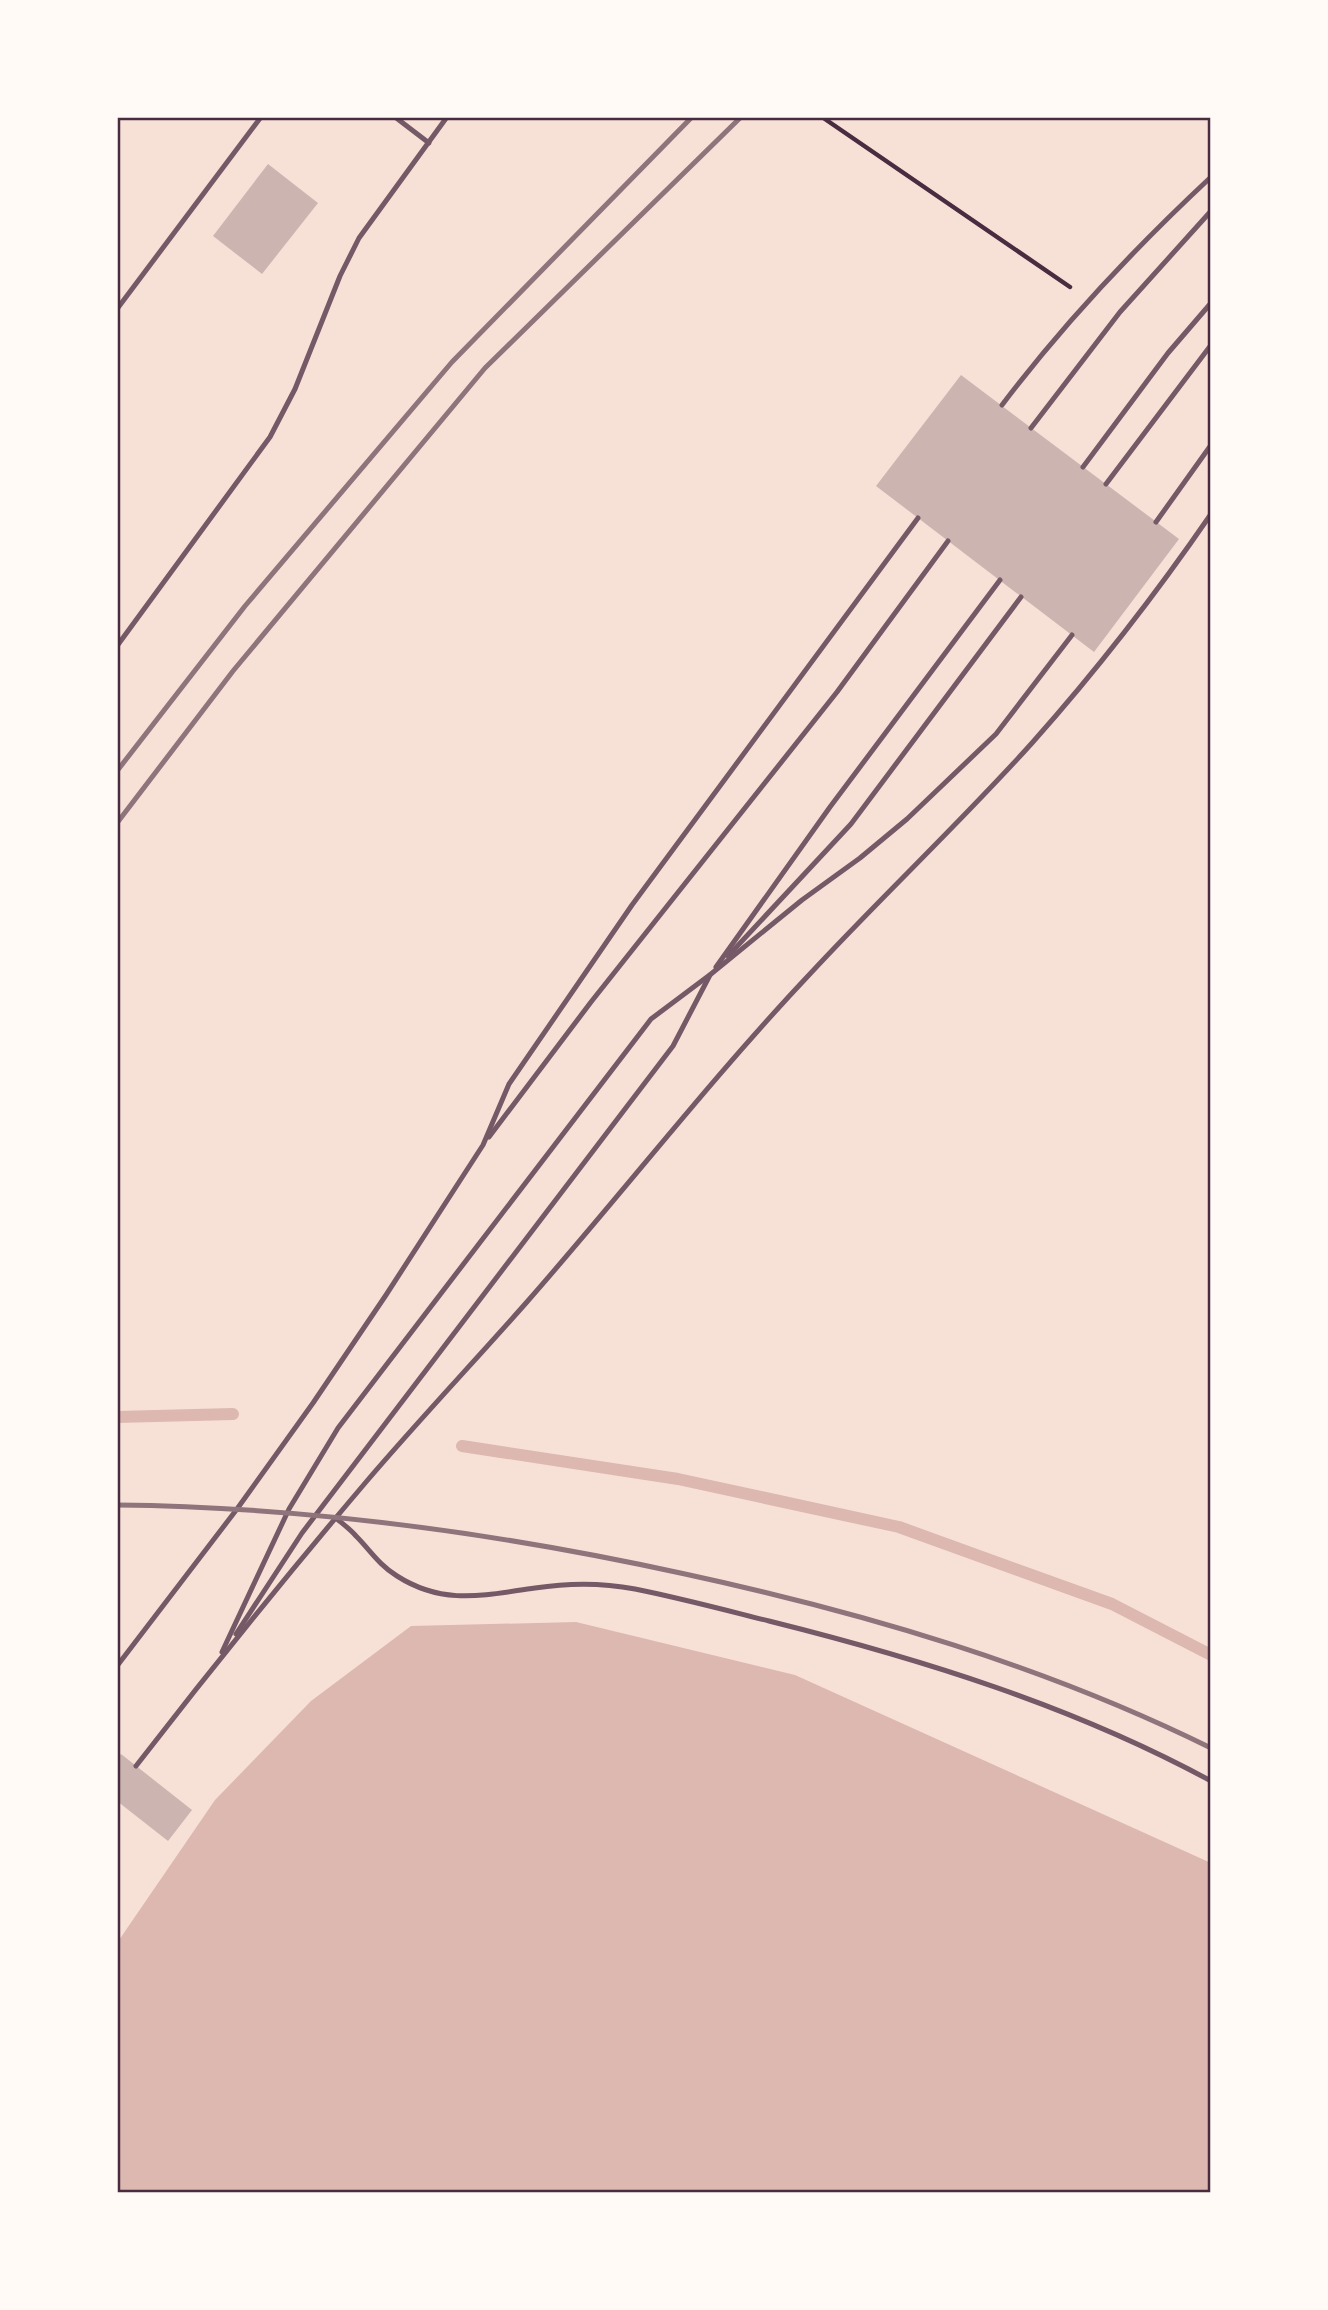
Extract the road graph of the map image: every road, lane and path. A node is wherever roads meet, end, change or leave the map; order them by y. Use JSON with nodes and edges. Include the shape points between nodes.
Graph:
{"nodes":[{"id":1,"x":261,"y":117,"type":"edge"},
{"id":2,"x":396,"y":117,"type":"edge"},
{"id":3,"x":447,"y":117,"type":"edge"},
{"id":4,"x":822,"y":117,"type":"edge"},
{"id":5,"x":429,"y":143,"type":"junction"},
{"id":6,"x":1211,"y":177,"type":"edge"},
{"id":7,"x":1211,"y":211,"type":"edge"},
{"id":8,"x":1090,"y":300,"type":"junction"},
{"id":9,"x":1211,"y":303,"type":"edge"},
{"id":10,"x":117,"y":309,"type":"edge"},
{"id":11,"x":1211,"y":345,"type":"edge"},
{"id":12,"x":1002,"y":405,"type":"dead end"},
{"id":13,"x":1031,"y":428,"type":"dead end"},
{"id":14,"x":1211,"y":445,"type":"edge"},
{"id":15,"x":1083,"y":467,"type":"dead end"},
{"id":16,"x":1106,"y":484,"type":"dead end"},
{"id":17,"x":1211,"y":514,"type":"edge"},
{"id":18,"x":918,"y":518,"type":"dead end"},
{"id":19,"x":1156,"y":522,"type":"dead end"},
{"id":20,"x":948,"y":541,"type":"dead end"},
{"id":21,"x":1000,"y":580,"type":"dead end"},
{"id":22,"x":1021,"y":597,"type":"dead end"},
{"id":23,"x":1072,"y":635,"type":"dead end"},
{"id":24,"x":117,"y":646,"type":"edge"},
{"id":25,"x":711,"y":974,"type":"junction"},
{"id":26,"x":483,"y":1145,"type":"junction"},
{"id":27,"x":336,"y":1518,"type":"junction"},
{"id":28,"x":219,"y":1659,"type":"junction"},
{"id":29,"x":117,"y":1666,"type":"edge"},
{"id":30,"x":136,"y":1766,"type":"dead end"},
{"id":31,"x":1211,"y":1781,"type":"edge"}],
"edges":[{"from":1,"to":10,"type":"lane"},
{"from":2,"to":5,"type":"lane"},
{"from":3,"to":5,"type":"lane"},
{"from":4,"to":8,"type":"path"},
{"from":5,"to":24,"type":"lane","via":[[359,238],[270,437]]},
{"from":6,"to":8,"type":"lane"},
{"from":7,"to":13,"type":"lane","via":[[1120,312]]},
{"from":8,"to":12,"type":"lane"},
{"from":9,"to":15,"type":"lane"},
{"from":11,"to":16,"type":"lane"},
{"from":14,"to":19,"type":"lane"},
{"from":17,"to":27,"type":"lane","via":[[1137,617],[1032,742],[807,976]]},
{"from":18,"to":26,"type":"lane","via":[[616,927],[509,1084]]},
{"from":20,"to":26,"type":"lane","via":[[837,692]]},
{"from":21,"to":25,"type":"lane"},
{"from":22,"to":25,"type":"lane","via":[[851,824]]},
{"from":23,"to":25,"type":"lane","via":[[996,734],[952,778],[860,858]]},
{"from":25,"to":28,"type":"lane","via":[[673,1046],[303,1533]]},
{"from":25,"to":28,"type":"lane","via":[[650,1019],[338,1428],[289,1509]]},
{"from":26,"to":29,"type":"lane","via":[[313,1403]]},
{"from":27,"to":28,"type":"lane"},
{"from":27,"to":31,"type":"lane","via":[[373,1558],[429,1592],[491,1595],[578,1585],[633,1589],[726,1611],[959,1673],[1097,1727]]},
{"from":28,"to":30,"type":"lane"}]}
